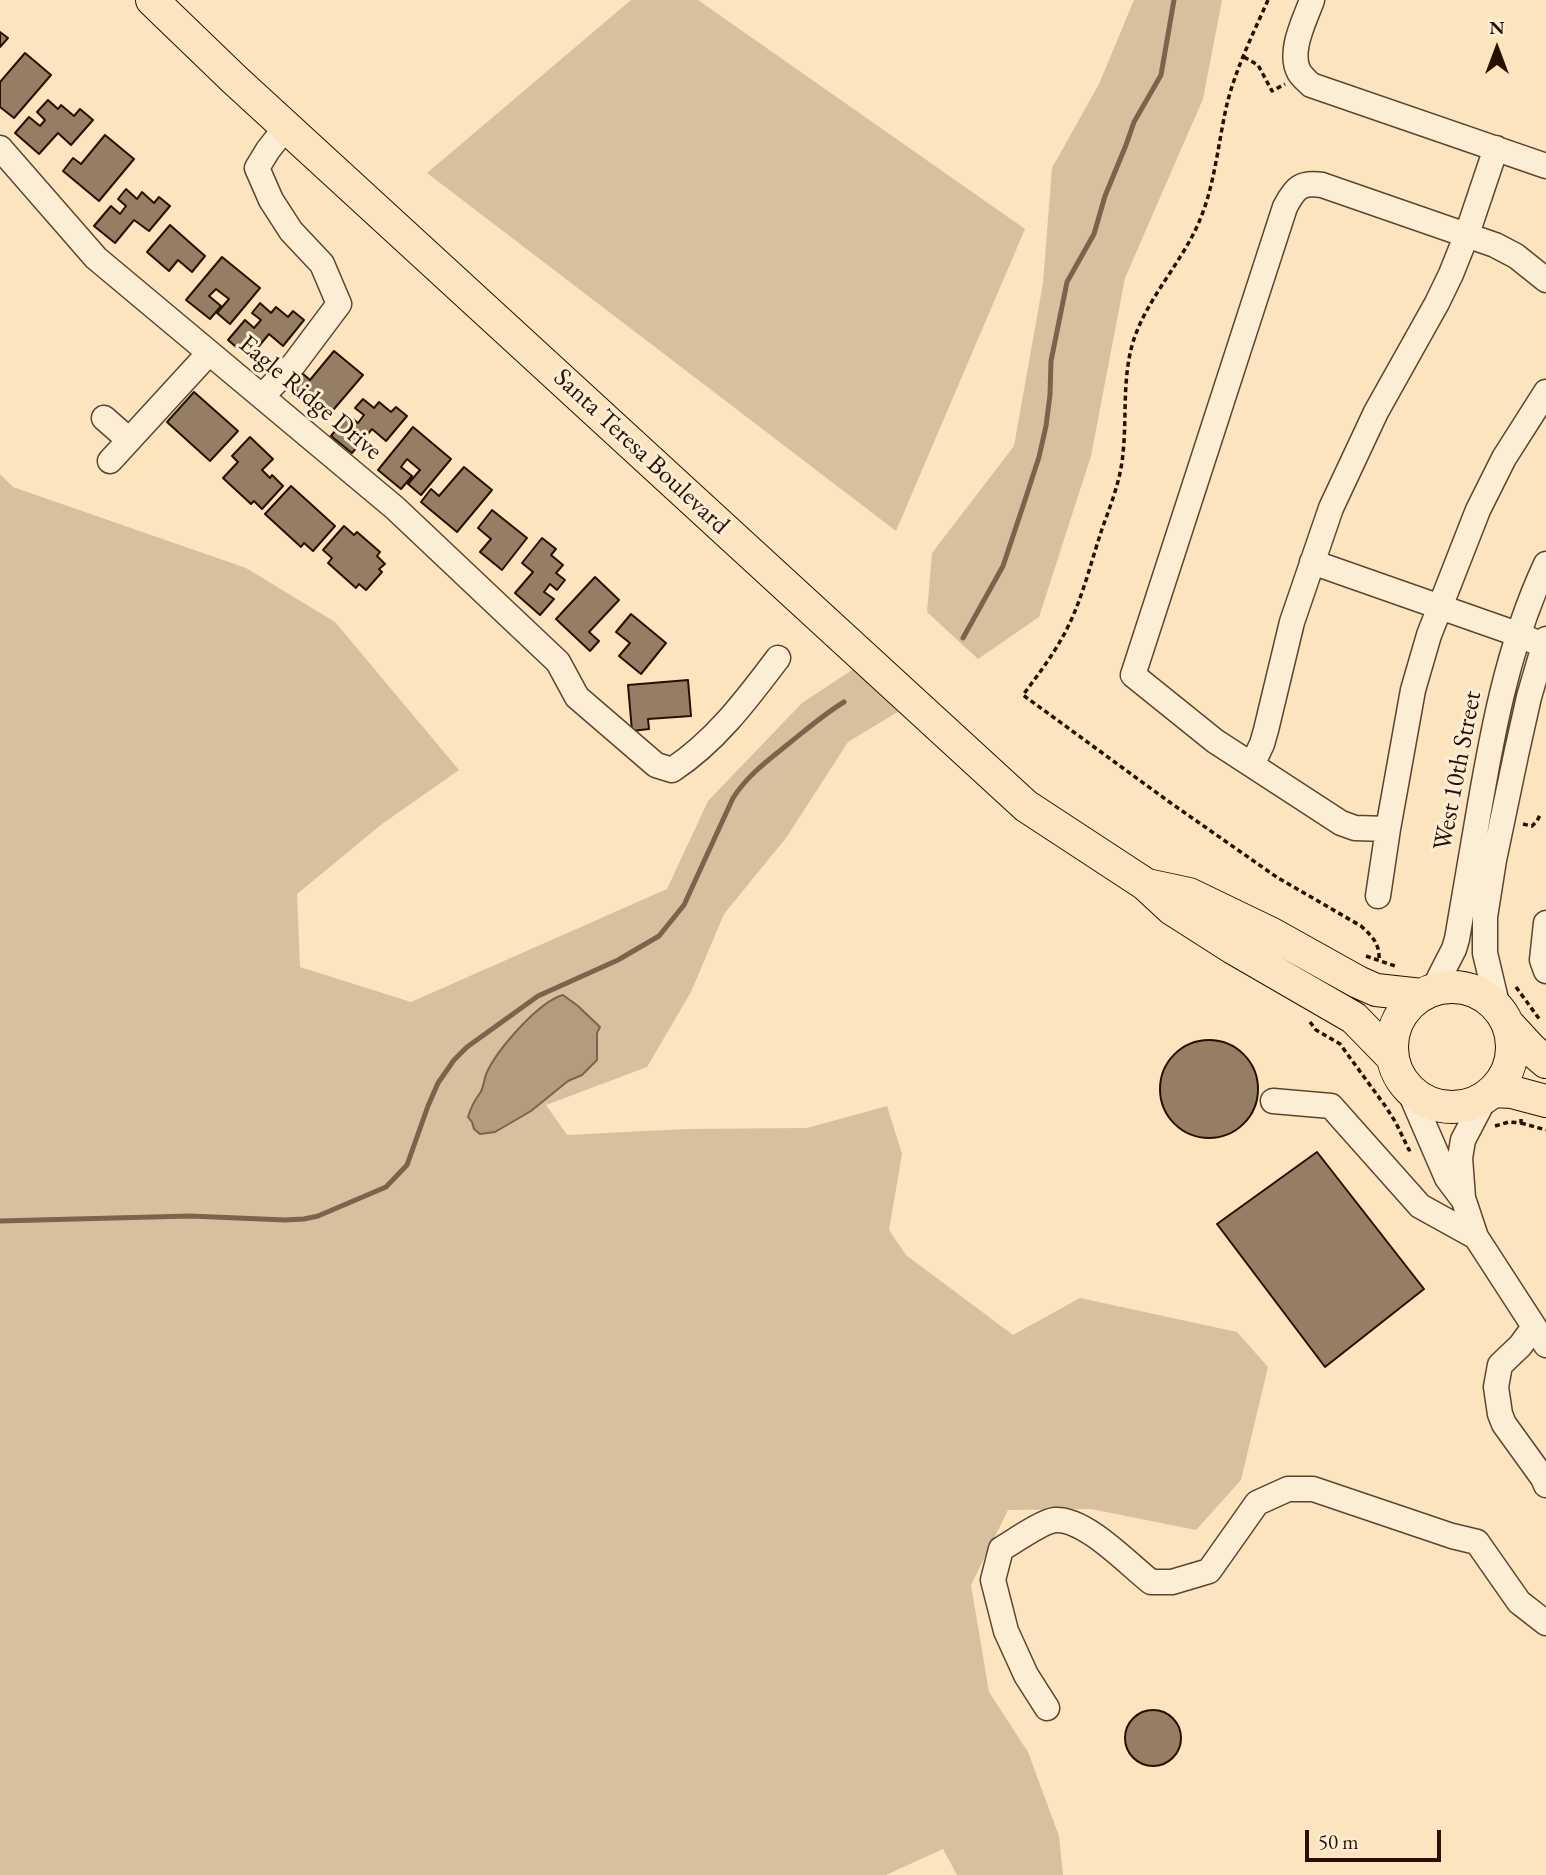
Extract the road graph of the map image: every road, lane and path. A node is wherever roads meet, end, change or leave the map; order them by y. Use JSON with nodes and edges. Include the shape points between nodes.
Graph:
{"nodes":[{"id":1,"x":152,"y":0,"type":"edge"},
{"id":2,"x":1312,"y":0,"type":"edge"},
{"id":3,"x":1244,"y":57,"type":"dead end"},
{"id":4,"x":1272,"y":91,"type":"dead end"},
{"id":5,"x":286,"y":127,"type":"junction"},
{"id":6,"x":0,"y":148,"type":"edge"},
{"id":7,"x":1496,"y":148,"type":"junction"},
{"id":8,"x":1546,"y":166,"type":"edge"},
{"id":9,"x":1467,"y":234,"type":"junction"},
{"id":10,"x":1546,"y":281,"type":"edge"},
{"id":11,"x":209,"y":353,"type":"junction"},
{"id":12,"x":1546,"y":392,"type":"edge"},
{"id":13,"x":261,"y":396,"type":"junction"},
{"id":14,"x":103,"y":418,"type":"dead end"},
{"id":15,"x":129,"y":440,"type":"junction"},
{"id":16,"x":110,"y":461,"type":"dead end"},
{"id":17,"x":1312,"y":562,"type":"junction"},
{"id":18,"x":1546,"y":564,"type":"edge"},
{"id":19,"x":1440,"y":607,"type":"junction"},
{"id":20,"x":1520,"y":635,"type":"junction"},
{"id":21,"x":1545,"y":643,"type":"edge"},
{"id":22,"x":778,"y":658,"type":"dead end"},
{"id":23,"x":1252,"y":765,"type":"junction"},
{"id":24,"x":1540,"y":815,"type":"dead end"},
{"id":25,"x":1523,"y":824,"type":"dead end"},
{"id":26,"x":1388,"y":829,"type":"junction"},
{"id":27,"x":1145,"y":884,"type":"junction"},
{"id":28,"x":1378,"y":896,"type":"dead end"},
{"id":29,"x":1546,"y":923,"type":"edge"},
{"id":30,"x":1379,"y":961,"type":"dead end"},
{"id":31,"x":1544,"y":965,"type":"edge"},
{"id":32,"x":1400,"y":967,"type":"dead end"},
{"id":33,"x":1428,"y":992,"type":"junction"},
{"id":34,"x":1506,"y":1004,"type":"junction"},
{"id":35,"x":1308,"y":1012,"type":"dead end"},
{"id":36,"x":1544,"y":1025,"type":"dead end"},
{"id":37,"x":1393,"y":1058,"type":"junction"},
{"id":38,"x":1546,"y":1062,"type":"edge"},
{"id":39,"x":1408,"y":1088,"type":"junction"},
{"id":40,"x":1489,"y":1094,"type":"junction"},
{"id":41,"x":1273,"y":1101,"type":"dead end"},
{"id":42,"x":1534,"y":1107,"type":"edge"},
{"id":43,"x":1521,"y":1123,"type":"junction"},
{"id":44,"x":1490,"y":1128,"type":"dead end"},
{"id":45,"x":1546,"y":1130,"type":"edge"},
{"id":46,"x":1416,"y":1147,"type":"dead end"},
{"id":47,"x":1463,"y":1198,"type":"junction"},
{"id":48,"x":1476,"y":1237,"type":"junction"},
{"id":49,"x":1540,"y":1336,"type":"edge"},
{"id":50,"x":1546,"y":1485,"type":"edge"},
{"id":51,"x":1546,"y":1623,"type":"edge"},
{"id":52,"x":1047,"y":1708,"type":"dead end"}],
"edges":[{"from":1,"to":5,"type":"main road","name":"Santa Teresa Boulevard"},
{"from":2,"to":7,"type":"street","via":[[1296,53],[1301,75],[1311,85]]},
{"from":3,"to":4,"type":"path","via":[[1258,65]]},
{"from":5,"to":13,"type":"street","via":[[257,168],[291,230],[322,264],[339,304],[294,363]]},
{"from":5,"to":27,"type":"main road","name":"Santa Teresa Boulevard","via":[[1026,806]]},
{"from":6,"to":11,"type":"street","name":"Eagle Ridge Drive","via":[[96,258]]},
{"from":7,"to":8,"type":"street"},
{"from":7,"to":9,"type":"street"},
{"from":9,"to":10,"type":"street","via":[[1516,256]]},
{"from":9,"to":17,"type":"street","via":[[1437,303],[1360,444]]},
{"from":9,"to":23,"type":"street","via":[[1309,183],[1292,194],[1284,207],[1133,676]]},
{"from":11,"to":13,"type":"street","name":"Eagle Ridge Drive"},
{"from":11,"to":15,"type":"street"},
{"from":12,"to":19,"type":"street","via":[[1478,510]]},
{"from":13,"to":22,"type":"street","name":"Eagle Ridge Drive","via":[[395,508],[558,662],[577,697],[656,765],[672,769],[690,758],[735,714]]},
{"from":14,"to":15,"type":"street"},
{"from":15,"to":16,"type":"street"},
{"from":17,"to":19,"type":"street"},
{"from":17,"to":23,"type":"street","via":[[1262,744]]},
{"from":18,"to":20,"type":"street","name":"West 10th Street"},
{"from":19,"to":20,"type":"street"},
{"from":19,"to":26,"type":"street","via":[[1413,690]]},
{"from":20,"to":21,"type":"street"},
{"from":20,"to":33,"type":"street","name":"West 10th Street","via":[[1489,750],[1457,939]]},
{"from":21,"to":34,"type":"street","name":"West 10th Street","via":[[1516,755],[1485,917],[1485,953]]},
{"from":23,"to":26,"type":"street","via":[[1341,823]]},
{"from":24,"to":25,"type":"path","via":[[1532,826]]},
{"from":26,"to":28,"type":"street"},
{"from":27,"to":33,"type":"main road","name":"Santa Teresa Boulevard","via":[[1189,894],[1376,990]]},
{"from":27,"to":37,"type":"main road","name":"Santa Teresa Boulevard","via":[[1172,909],[1353,1018]]},
{"from":29,"to":31,"type":"street"},
{"from":30,"to":32,"type":"path"},
{"from":33,"to":34,"type":"main road","via":[[1468,989]]},
{"from":33,"to":37,"type":"main road","via":[[1406,1008],[1396,1027]]},
{"from":34,"to":36,"type":"path","via":[[1522,996]]},
{"from":34,"to":38,"type":"main road","via":[[1532,1050]]},
{"from":34,"to":40,"type":"main road","via":[[1511,1060]]},
{"from":35,"to":46,"type":"path","via":[[1315,1030],[1340,1044],[1376,1091],[1409,1150]]},
{"from":37,"to":39,"type":"main road"},
{"from":39,"to":40,"type":"main road","via":[[1430,1103],[1456,1107]]},
{"from":39,"to":47,"type":"street","via":[[1447,1178]]},
{"from":40,"to":42,"type":"main road","via":[[1512,1092]]},
{"from":40,"to":47,"type":"street","via":[[1463,1140]]},
{"from":41,"to":48,"type":"street","via":[[1331,1106],[1420,1206]]},
{"from":42,"to":43,"type":"path"},
{"from":43,"to":44,"type":"path"},
{"from":43,"to":45,"type":"path"},
{"from":47,"to":48,"type":"street"},
{"from":48,"to":49,"type":"street"},
{"from":49,"to":50,"type":"street","via":[[1520,1346],[1500,1365],[1496,1387],[1504,1424]]},
{"from":51,"to":52,"type":"street","via":[[1518,1602],[1477,1542],[1313,1489],[1288,1489],[1257,1503],[1209,1571],[1172,1582],[1151,1582],[1097,1536],[1078,1524],[1053,1520],[1001,1549],[993,1580],[1006,1631]]}]}
